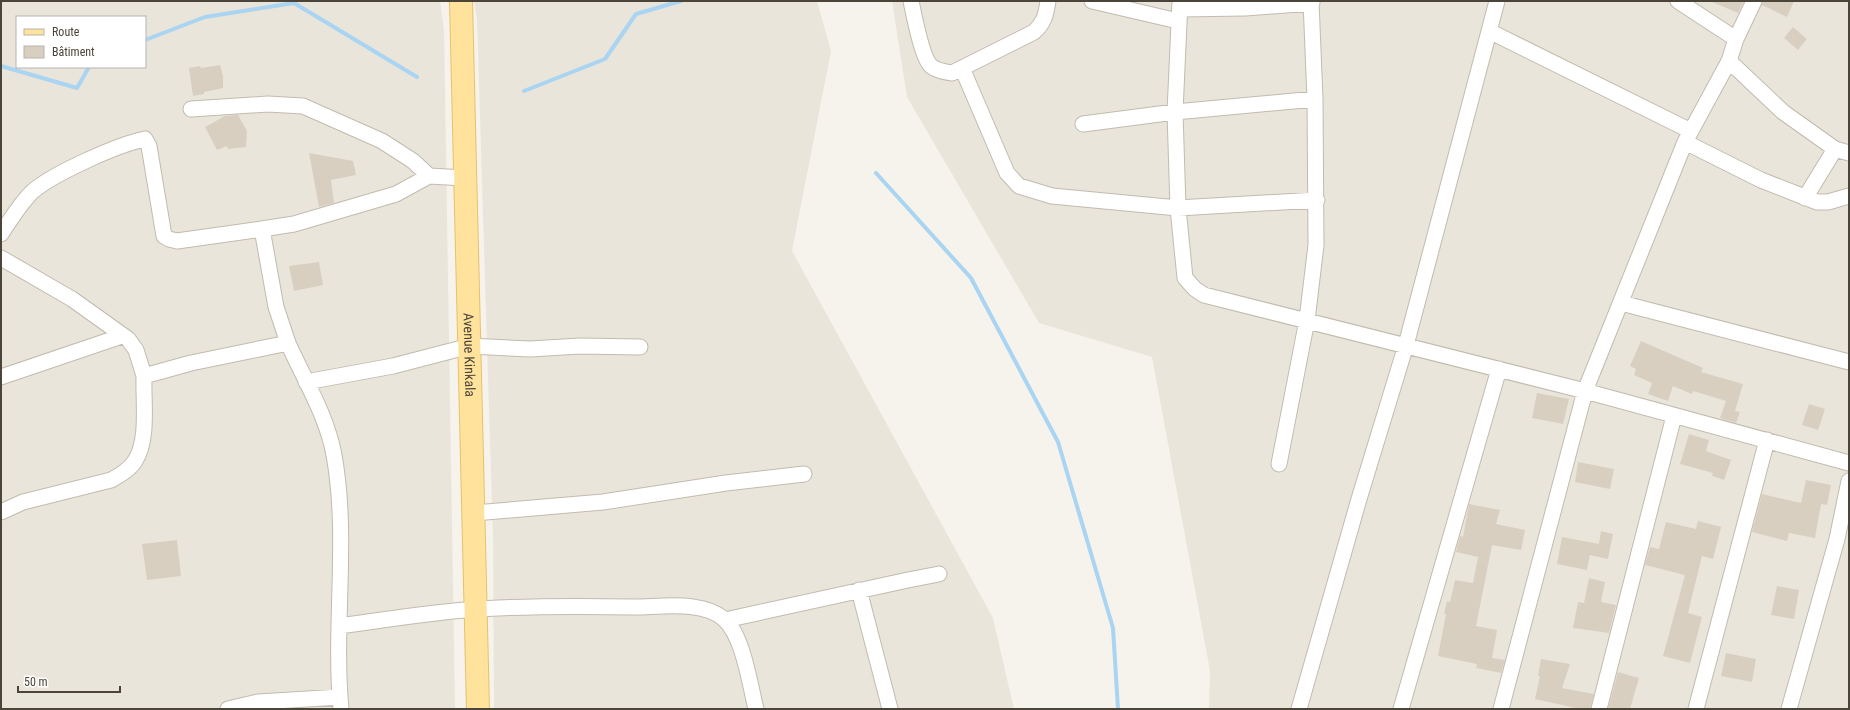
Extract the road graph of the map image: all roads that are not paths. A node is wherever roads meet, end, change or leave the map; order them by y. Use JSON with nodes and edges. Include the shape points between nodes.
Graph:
{"nodes":[{"id":1,"x":461,"y":1,"type":"edge"},
{"id":2,"x":911,"y":1,"type":"edge"},
{"id":3,"x":1048,"y":1,"type":"edge"},
{"id":4,"x":1092,"y":1,"type":"edge"},
{"id":5,"x":1497,"y":1,"type":"edge"},
{"id":6,"x":1678,"y":1,"type":"edge"},
{"id":7,"x":1754,"y":1,"type":"edge"},
{"id":8,"x":1312,"y":2,"type":"edge"},
{"id":9,"x":1179,"y":10,"type":"edge"},
{"id":10,"x":1489,"y":31,"type":"junction"},
{"id":11,"x":1736,"y":38,"type":"junction"},
{"id":12,"x":1728,"y":61,"type":"junction"},
{"id":13,"x":962,"y":68,"type":"junction"},
{"id":14,"x":1315,"y":99,"type":"junction"},
{"id":15,"x":191,"y":109,"type":"dead end"},
{"id":16,"x":1175,"y":112,"type":"junction"},
{"id":17,"x":1083,"y":124,"type":"dead end"},
{"id":18,"x":1688,"y":136,"type":"junction"},
{"id":19,"x":1842,"y":151,"type":"edge"},
{"id":20,"x":429,"y":176,"type":"junction"},
{"id":21,"x":465,"y":178,"type":"junction"},
{"id":22,"x":1849,"y":196,"type":"edge"},
{"id":23,"x":1805,"y":198,"type":"junction"},
{"id":24,"x":1317,"y":200,"type":"junction"},
{"id":25,"x":1178,"y":208,"type":"junction"},
{"id":26,"x":262,"y":229,"type":"junction"},
{"id":27,"x":1,"y":234,"type":"edge"},
{"id":28,"x":1,"y":258,"type":"edge"},
{"id":29,"x":1621,"y":303,"type":"junction"},
{"id":30,"x":1307,"y":320,"type":"junction"},
{"id":31,"x":122,"y":336,"type":"junction"},
{"id":32,"x":288,"y":343,"type":"junction"},
{"id":33,"x":1406,"y":345,"type":"junction"},
{"id":34,"x":470,"y":346,"type":"junction"},
{"id":35,"x":640,"y":347,"type":"dead end"},
{"id":36,"x":1849,"y":362,"type":"edge"},
{"id":37,"x":1498,"y":369,"type":"junction"},
{"id":38,"x":1,"y":376,"type":"edge"},
{"id":39,"x":144,"y":376,"type":"junction"},
{"id":40,"x":306,"y":382,"type":"junction"},
{"id":41,"x":1585,"y":392,"type":"junction"},
{"id":42,"x":1674,"y":416,"type":"junction"},
{"id":43,"x":1767,"y":440,"type":"junction"},
{"id":44,"x":1849,"y":463,"type":"edge"},
{"id":45,"x":1279,"y":464,"type":"dead end"},
{"id":46,"x":804,"y":474,"type":"dead end"},
{"id":47,"x":1849,"y":481,"type":"edge"},
{"id":48,"x":1,"y":512,"type":"edge"},
{"id":49,"x":474,"y":513,"type":"junction"},
{"id":50,"x":939,"y":574,"type":"dead end"},
{"id":51,"x":858,"y":590,"type":"junction"},
{"id":52,"x":476,"y":609,"type":"junction"},
{"id":53,"x":725,"y":620,"type":"junction"},
{"id":54,"x":339,"y":626,"type":"junction"},
{"id":55,"x":341,"y":703,"type":"edge"},
{"id":56,"x":228,"y":709,"type":"edge"},
{"id":57,"x":478,"y":709,"type":"edge"},
{"id":58,"x":756,"y":709,"type":"edge"},
{"id":59,"x":890,"y":709,"type":"edge"},
{"id":60,"x":1299,"y":709,"type":"edge"},
{"id":61,"x":1400,"y":709,"type":"edge"},
{"id":62,"x":1501,"y":709,"type":"edge"},
{"id":63,"x":1599,"y":709,"type":"edge"},
{"id":64,"x":1696,"y":709,"type":"edge"},
{"id":65,"x":1789,"y":709,"type":"edge"}],
"edges":[{"from":1,"to":21,"type":"main road","name":"Avenue Kinkala"},
{"from":2,"to":13,"type":"street","via":[[926,58],[931,66],[952,73]]},
{"from":3,"to":13,"type":"street","via":[[1043,24],[1034,32]]},
{"from":4,"to":9,"type":"street"},
{"from":5,"to":10,"type":"street"},
{"from":6,"to":11,"type":"street"},
{"from":7,"to":11,"type":"street"},
{"from":8,"to":9,"type":"street"},
{"from":8,"to":14,"type":"street"},
{"from":9,"to":16,"type":"street"},
{"from":10,"to":18,"type":"street"},
{"from":10,"to":33,"type":"street"},
{"from":11,"to":12,"type":"street"},
{"from":12,"to":18,"type":"street"},
{"from":12,"to":19,"type":"street","via":[[1783,112]]},
{"from":13,"to":25,"type":"street","via":[[1007,172],[1019,186],[1052,196]]},
{"from":14,"to":16,"type":"street"},
{"from":14,"to":24,"type":"street"},
{"from":15,"to":20,"type":"street","via":[[268,104],[303,106],[382,141],[413,161]]},
{"from":16,"to":17,"type":"street"},
{"from":16,"to":25,"type":"street"},
{"from":18,"to":23,"type":"street","via":[[1761,180]]},
{"from":18,"to":29,"type":"street"},
{"from":19,"to":23,"type":"street"},
{"from":20,"to":21,"type":"street"},
{"from":20,"to":26,"type":"street","via":[[396,194],[294,224]]},
{"from":21,"to":34,"type":"main road","name":"Avenue Kinkala"},
{"from":22,"to":23,"type":"street","via":[[1828,202]]},
{"from":24,"to":25,"type":"street"},
{"from":24,"to":30,"type":"street","via":[[1316,246]]},
{"from":25,"to":30,"type":"street","via":[[1185,278],[1195,289],[1204,295]]},
{"from":26,"to":27,"type":"street","via":[[177,241],[164,236],[149,146],[145,139],[71,168],[45,184],[33,192]]},
{"from":26,"to":32,"type":"street","via":[[276,307]]},
{"from":28,"to":31,"type":"street","via":[[72,299]]},
{"from":29,"to":36,"type":"street"},
{"from":29,"to":41,"type":"street"},
{"from":30,"to":33,"type":"street"},
{"from":30,"to":45,"type":"street"},
{"from":31,"to":38,"type":"street"},
{"from":31,"to":39,"type":"street","via":[[132,343],[136,350]]},
{"from":32,"to":39,"type":"street","via":[[190,363]]},
{"from":32,"to":40,"type":"street"},
{"from":33,"to":37,"type":"street"},
{"from":33,"to":60,"type":"street"},
{"from":34,"to":35,"type":"street","via":[[530,349],[580,346]]},
{"from":34,"to":40,"type":"street","via":[[393,366]]},
{"from":34,"to":49,"type":"main road","name":"Avenue Kinkala"},
{"from":37,"to":41,"type":"street"},
{"from":37,"to":61,"type":"street"},
{"from":39,"to":48,"type":"street","via":[[142,446],[135,461],[123,473],[111,480],[23,502]]},
{"from":40,"to":54,"type":"street","via":[[324,422],[334,454],[341,506]]},
{"from":41,"to":42,"type":"street"},
{"from":41,"to":62,"type":"street"},
{"from":42,"to":43,"type":"street"},
{"from":42,"to":63,"type":"street"},
{"from":43,"to":44,"type":"street"},
{"from":43,"to":64,"type":"street"},
{"from":46,"to":49,"type":"street","via":[[603,502]]},
{"from":47,"to":65,"type":"street","via":[[1833,553]]},
{"from":49,"to":52,"type":"main road","name":"Avenue Kinkala"},
{"from":50,"to":51,"type":"street"},
{"from":51,"to":53,"type":"street"},
{"from":51,"to":59,"type":"street"},
{"from":52,"to":53,"type":"street","via":[[693,606],[714,612]]},
{"from":52,"to":54,"type":"street"},
{"from":52,"to":57,"type":"main road","name":"Avenue Kinkala"},
{"from":53,"to":58,"type":"street","via":[[734,631],[740,646]]},
{"from":54,"to":55,"type":"street"},
{"from":55,"to":56,"type":"street","via":[[258,702]]}]}
